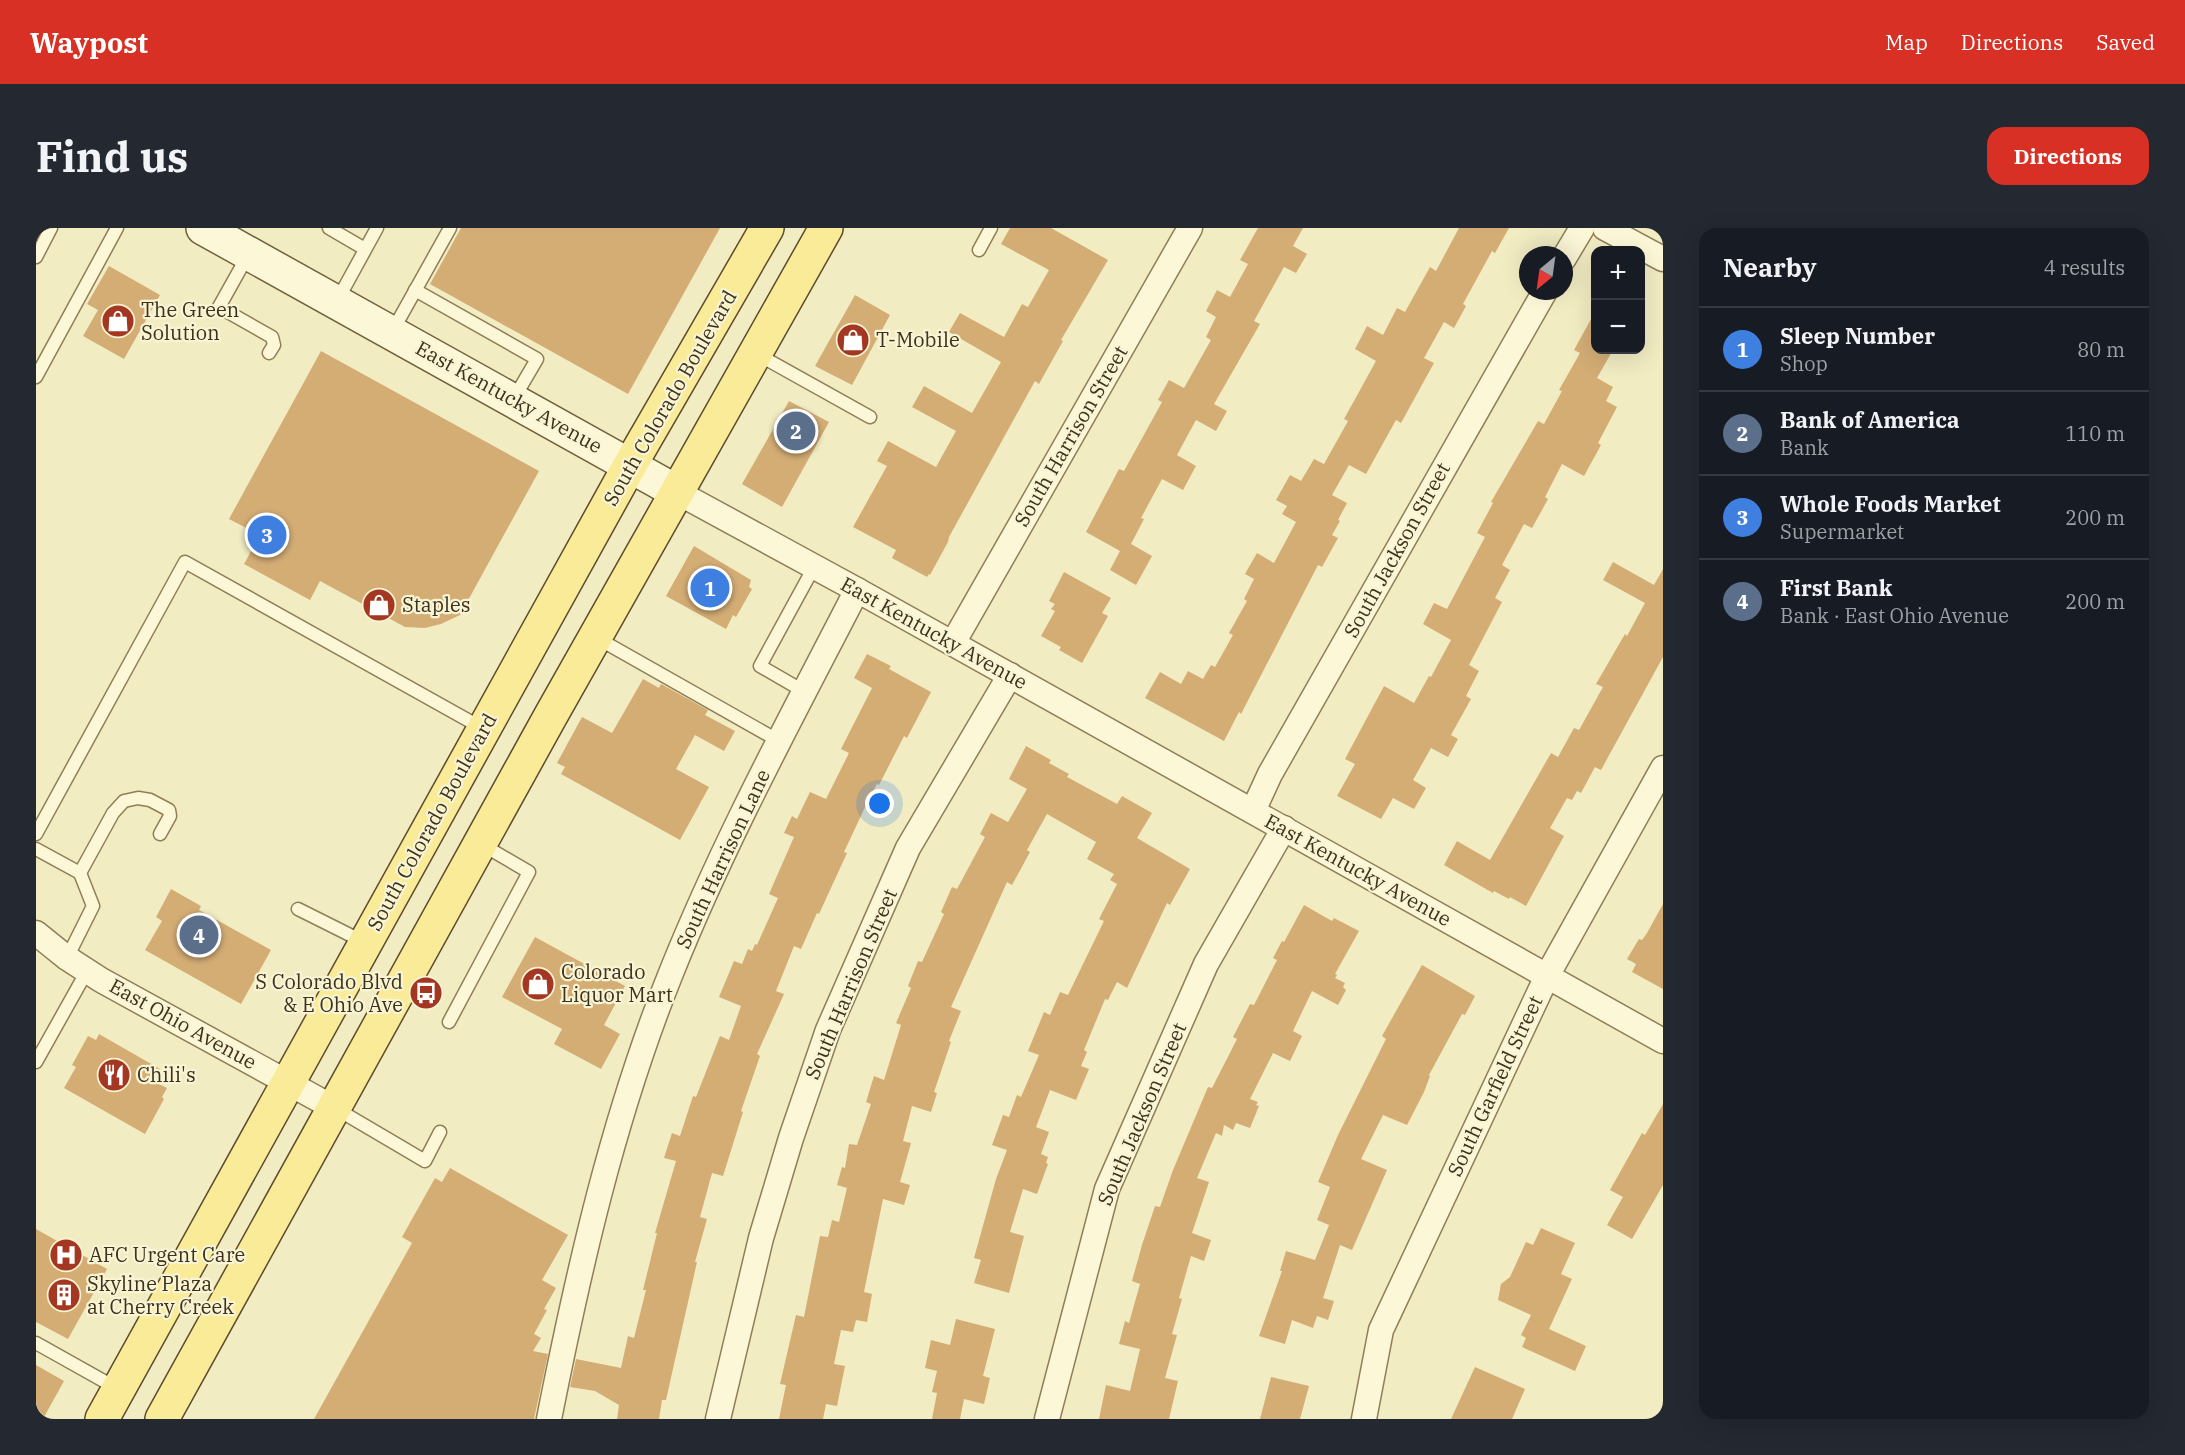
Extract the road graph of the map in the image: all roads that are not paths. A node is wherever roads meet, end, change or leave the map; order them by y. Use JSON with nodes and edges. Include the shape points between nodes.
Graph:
{"nodes":[{"id":1,"x":51,"y":228,"type":"edge"},
{"id":2,"x":117,"y":228,"type":"edge"},
{"id":3,"x":203,"y":228,"type":"edge"},
{"id":4,"x":328,"y":228,"type":"edge"},
{"id":5,"x":377,"y":228,"type":"edge"},
{"id":6,"x":450,"y":228,"type":"edge"},
{"id":7,"x":767,"y":228,"type":"edge"},
{"id":8,"x":826,"y":228,"type":"edge"},
{"id":9,"x":991,"y":228,"type":"edge"},
{"id":10,"x":1190,"y":228,"type":"edge"},
{"id":11,"x":1581,"y":228,"type":"edge"},
{"id":12,"x":1605,"y":228,"type":"edge"},
{"id":13,"x":1571,"y":246,"type":"edge"},
{"id":14,"x":365,"y":249,"type":"junction"},
{"id":15,"x":979,"y":250,"type":"dead end"},
{"id":16,"x":249,"y":253,"type":"junction"},
{"id":17,"x":36,"y":256,"type":"edge"},
{"id":18,"x":1663,"y":259,"type":"edge"},
{"id":19,"x":415,"y":290,"type":"junction"},
{"id":20,"x":1540,"y":300,"type":"edge"},
{"id":21,"x":336,"y":302,"type":"junction"},
{"id":22,"x":392,"y":333,"type":"junction"},
{"id":23,"x":269,"y":353,"type":"dead end"},
{"id":24,"x":756,"y":353,"type":"junction"},
{"id":25,"x":36,"y":377,"type":"edge"},
{"id":26,"x":513,"y":400,"type":"junction"},
{"id":27,"x":870,"y":417,"type":"dead end"},
{"id":28,"x":630,"y":465,"type":"junction"},
{"id":29,"x":677,"y":492,"type":"junction"},
{"id":30,"x":814,"y":567,"type":"junction"},
{"id":31,"x":857,"y":590,"type":"junction"},
{"id":32,"x":596,"y":637,"type":"junction"},
{"id":33,"x":953,"y":644,"type":"junction"},
{"id":34,"x":1010,"y":675,"type":"junction"},
{"id":35,"x":805,"y":692,"type":"junction"},
{"id":36,"x":483,"y":729,"type":"junction"},
{"id":37,"x":779,"y":741,"type":"junction"},
{"id":38,"x":1663,"y":768,"type":"edge"},
{"id":39,"x":1253,"y":812,"type":"junction"},
{"id":40,"x":1284,"y":828,"type":"junction"},
{"id":41,"x":36,"y":834,"type":"edge"},
{"id":42,"x":160,"y":834,"type":"dead end"},
{"id":43,"x":480,"y":844,"type":"junction"},
{"id":44,"x":36,"y":849,"type":"edge"},
{"id":45,"x":80,"y":873,"type":"junction"},
{"id":46,"x":298,"y":909,"type":"dead end"},
{"id":47,"x":36,"y":933,"type":"edge"},
{"id":48,"x":365,"y":943,"type":"junction"},
{"id":49,"x":77,"y":965,"type":"junction"},
{"id":50,"x":1547,"y":976,"type":"junction"},
{"id":51,"x":448,"y":1022,"type":"dead end"},
{"id":52,"x":1663,"y":1041,"type":"edge"},
{"id":53,"x":36,"y":1062,"type":"edge"},
{"id":54,"x":288,"y":1082,"type":"junction"},
{"id":55,"x":334,"y":1108,"type":"junction"},
{"id":56,"x":440,"y":1132,"type":"dead end"},
{"id":57,"x":36,"y":1343,"type":"edge"},
{"id":58,"x":119,"y":1389,"type":"junction"},
{"id":59,"x":102,"y":1419,"type":"edge"},
{"id":60,"x":162,"y":1419,"type":"edge"},
{"id":61,"x":549,"y":1419,"type":"edge"},
{"id":62,"x":718,"y":1419,"type":"edge"},
{"id":63,"x":1047,"y":1419,"type":"edge"},
{"id":64,"x":1364,"y":1419,"type":"edge"}],
"edges":[{"from":1,"to":17,"type":"lane"},
{"from":2,"to":25,"type":"lane"},
{"from":3,"to":16,"type":"street","name":"East Kentucky Avenue"},
{"from":4,"to":14,"type":"lane"},
{"from":5,"to":14,"type":"lane"},
{"from":6,"to":19,"type":"lane"},
{"from":7,"to":28,"type":"main road","name":"South Colorado Boulevard"},
{"from":8,"to":24,"type":"main road"},
{"from":9,"to":15,"type":"lane"},
{"from":10,"to":33,"type":"street","name":"South Harrison Street"},
{"from":11,"to":13,"type":"street"},
{"from":12,"to":18,"type":"street"},
{"from":14,"to":21,"type":"lane"},
{"from":16,"to":21,"type":"street","name":"East Kentucky Avenue"},
{"from":16,"to":23,"type":"lane","via":[[219,307],[272,337],[274,345]]},
{"from":19,"to":22,"type":"lane"},
{"from":19,"to":26,"type":"lane","via":[[537,359]]},
{"from":20,"to":39,"type":"street","name":"South Jackson Street","via":[[1282,754]]},
{"from":21,"to":22,"type":"street","name":"East Kentucky Avenue"},
{"from":22,"to":26,"type":"street","name":"East Kentucky Avenue"},
{"from":24,"to":27,"type":"lane"},
{"from":24,"to":29,"type":"main road"},
{"from":26,"to":28,"type":"street","name":"East Kentucky Avenue"},
{"from":28,"to":29,"type":"street","name":"East Kentucky Avenue"},
{"from":28,"to":36,"type":"main road","name":"South Colorado Boulevard"},
{"from":29,"to":30,"type":"street","name":"East Kentucky Avenue"},
{"from":29,"to":32,"type":"main road"},
{"from":30,"to":31,"type":"street","name":"East Kentucky Avenue"},
{"from":30,"to":35,"type":"lane","via":[[760,666]]},
{"from":31,"to":33,"type":"street","name":"East Kentucky Avenue"},
{"from":31,"to":35,"type":"street","name":"South Harrison Lane"},
{"from":32,"to":37,"type":"lane"},
{"from":32,"to":43,"type":"main road"},
{"from":33,"to":34,"type":"street","name":"East Kentucky Avenue"},
{"from":34,"to":39,"type":"street","name":"East Kentucky Avenue"},
{"from":34,"to":62,"type":"street","name":"South Harrison Street","via":[[908,848],[828,1030],[761,1238]]},
{"from":35,"to":37,"type":"street","name":"South Harrison Lane"},
{"from":36,"to":41,"type":"lane","via":[[185,562]]},
{"from":36,"to":48,"type":"main road","name":"South Colorado Boulevard"},
{"from":37,"to":61,"type":"street","name":"South Harrison Lane","via":[[735,826],[642,1049],[594,1212]]},
{"from":38,"to":50,"type":"street","name":"South Garfield Street"},
{"from":39,"to":40,"type":"street","name":"East Kentucky Avenue"},
{"from":40,"to":50,"type":"street","name":"East Kentucky Avenue"},
{"from":40,"to":63,"type":"street","name":"South Jackson Street","via":[[1206,964],[1107,1189]]},
{"from":42,"to":45,"type":"lane","via":[[170,816],[169,810],[150,800],[124,801],[112,813]]},
{"from":43,"to":51,"type":"lane","via":[[529,872]]},
{"from":43,"to":55,"type":"main road"},
{"from":44,"to":45,"type":"lane"},
{"from":45,"to":49,"type":"lane","via":[[93,906]]},
{"from":46,"to":48,"type":"lane"},
{"from":47,"to":49,"type":"street","name":"East Ohio Avenue"},
{"from":48,"to":54,"type":"main road","name":"South Colorado Boulevard"},
{"from":49,"to":53,"type":"lane"},
{"from":49,"to":54,"type":"street","name":"East Ohio Avenue"},
{"from":50,"to":52,"type":"street","name":"East Kentucky Avenue"},
{"from":50,"to":64,"type":"street","name":"South Garfield Street","via":[[1381,1330]]},
{"from":54,"to":55,"type":"street","name":"East Ohio Avenue"},
{"from":54,"to":58,"type":"main road","name":"South Colorado Boulevard"},
{"from":55,"to":56,"type":"lane","via":[[425,1161]]},
{"from":55,"to":60,"type":"main road"},
{"from":57,"to":58,"type":"lane"},
{"from":58,"to":59,"type":"main road","name":"South Colorado Boulevard"}]}
